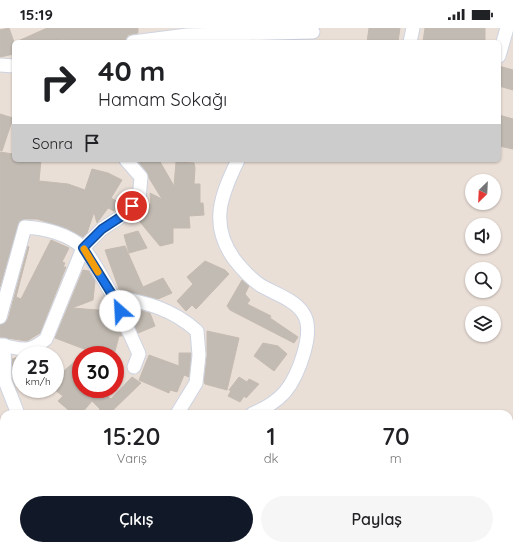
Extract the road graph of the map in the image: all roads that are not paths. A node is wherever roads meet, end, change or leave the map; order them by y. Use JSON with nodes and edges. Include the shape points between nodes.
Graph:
{"nodes":[{"id":1,"x":413,"y":28,"type":"edge"},
{"id":2,"x":507,"y":28,"type":"edge"},
{"id":3,"x":313,"y":34,"type":"edge"},
{"id":4,"x":149,"y":40,"type":"edge"},
{"id":5,"x":410,"y":40,"type":"edge"},
{"id":6,"x":501,"y":49,"type":"edge"},
{"id":7,"x":0,"y":65,"type":"edge"},
{"id":8,"x":12,"y":66,"type":"edge"},
{"id":9,"x":128,"y":162,"type":"edge"},
{"id":10,"x":237,"y":162,"type":"edge"},
{"id":11,"x":83,"y":248,"type":"junction"},
{"id":12,"x":113,"y":296,"type":"junction"},
{"id":13,"x":0,"y":317,"type":"edge"},
{"id":14,"x":2,"y":345,"type":"edge"},
{"id":15,"x":134,"y":367,"type":"dead end"},
{"id":16,"x":16,"y":410,"type":"edge"},
{"id":17,"x":179,"y":410,"type":"edge"},
{"id":18,"x":260,"y":410,"type":"edge"}],
"edges":[{"from":1,"to":5,"type":"street"},
{"from":2,"to":6,"type":"street"},
{"from":3,"to":4,"type":"street","via":[[187,35]]},
{"from":7,"to":8,"type":"street"},
{"from":9,"to":11,"type":"street","via":[[141,177],[138,199],[125,214],[102,229]]},
{"from":10,"to":18,"type":"street","via":[[221,201],[221,236],[242,269],[258,284],[295,305],[303,313],[307,325],[307,337],[299,368],[292,382],[275,402]]},
{"from":11,"to":12,"type":"street"},
{"from":11,"to":13,"type":"street","via":[[44,228],[25,227]]},
{"from":11,"to":14,"type":"street","via":[[46,339],[36,347],[22,350]]},
{"from":12,"to":15,"type":"street","via":[[139,354]]},
{"from":12,"to":17,"type":"street","via":[[152,304],[182,318],[197,331],[199,355],[196,383]]},
{"from":14,"to":16,"type":"street","via":[[5,380]]}]}
